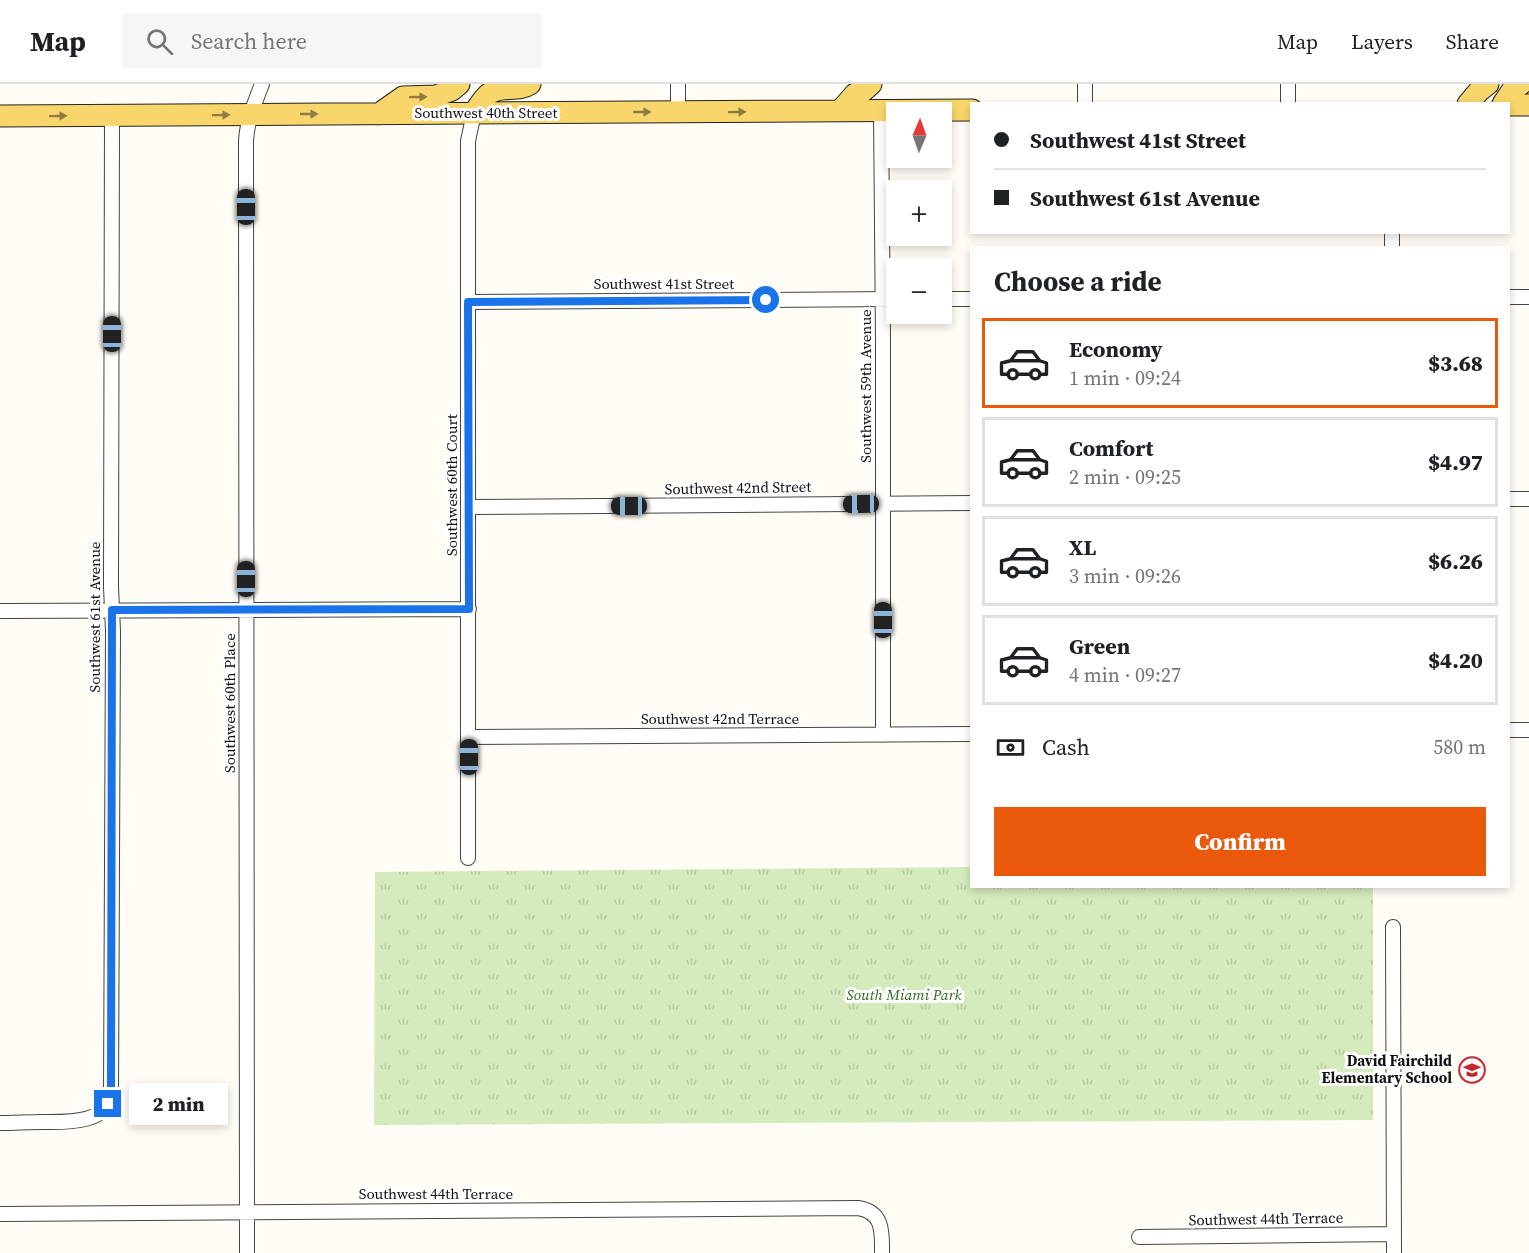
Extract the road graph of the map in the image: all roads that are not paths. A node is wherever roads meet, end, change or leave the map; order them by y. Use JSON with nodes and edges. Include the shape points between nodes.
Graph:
{"nodes":[{"id":1,"x":262,"y":84,"type":"edge"},
{"id":2,"x":459,"y":84,"type":"edge"},
{"id":3,"x":530,"y":84,"type":"edge"},
{"id":4,"x":678,"y":84,"type":"edge"},
{"id":5,"x":871,"y":84,"type":"edge"},
{"id":6,"x":1085,"y":84,"type":"edge"},
{"id":7,"x":1288,"y":84,"type":"edge"},
{"id":8,"x":1488,"y":84,"type":"edge"},
{"id":9,"x":1521,"y":84,"type":"edge"},
{"id":10,"x":1085,"y":102,"type":"edge"},
{"id":11,"x":1288,"y":102,"type":"edge"},
{"id":12,"x":1470,"y":102,"type":"edge"},
{"id":13,"x":1504,"y":102,"type":"edge"},
{"id":14,"x":1510,"y":105,"type":"edge"},
{"id":15,"x":1529,"y":105,"type":"edge"},
{"id":16,"x":841,"y":110,"type":"junction"},
{"id":17,"x":881,"y":110,"type":"junction"},
{"id":18,"x":970,"y":110,"type":"edge"},
{"id":19,"x":678,"y":112,"type":"junction"},
{"id":20,"x":474,"y":113,"type":"junction"},
{"id":21,"x":379,"y":114,"type":"junction"},
{"id":22,"x":112,"y":115,"type":"junction"},
{"id":23,"x":251,"y":115,"type":"junction"},
{"id":24,"x":0,"y":116,"type":"edge"},
{"id":25,"x":1510,"y":297,"type":"edge"},
{"id":26,"x":1529,"y":297,"type":"edge"},
{"id":27,"x":952,"y":299,"type":"edge"},
{"id":28,"x":970,"y":299,"type":"edge"},
{"id":29,"x":882,"y":300,"type":"junction"},
{"id":30,"x":886,"y":300,"type":"edge"},
{"id":31,"x":468,"y":302,"type":"junction"},
{"id":32,"x":1510,"y":499,"type":"edge"},
{"id":33,"x":1529,"y":499,"type":"edge"},
{"id":34,"x":882,"y":503,"type":"junction"},
{"id":35,"x":970,"y":503,"type":"edge"},
{"id":36,"x":468,"y":507,"type":"junction"},
{"id":37,"x":469,"y":609,"type":"junction"},
{"id":38,"x":112,"y":610,"type":"junction"},
{"id":39,"x":246,"y":610,"type":"junction"},
{"id":40,"x":0,"y":611,"type":"edge"},
{"id":41,"x":1510,"y":730,"type":"edge"},
{"id":42,"x":1529,"y":730,"type":"edge"},
{"id":43,"x":970,"y":734,"type":"edge"},
{"id":44,"x":883,"y":735,"type":"junction"},
{"id":45,"x":469,"y":737,"type":"junction"},
{"id":46,"x":468,"y":858,"type":"dead end"},
{"id":47,"x":1393,"y":927,"type":"dead end"},
{"id":48,"x":0,"y":1123,"type":"edge"},
{"id":49,"x":246,"y":1212,"type":"junction"},
{"id":50,"x":0,"y":1214,"type":"edge"},
{"id":51,"x":1394,"y":1233,"type":"junction"},
{"id":52,"x":1139,"y":1238,"type":"dead end"},
{"id":53,"x":247,"y":1253,"type":"edge"},
{"id":54,"x":882,"y":1253,"type":"edge"},
{"id":55,"x":1394,"y":1253,"type":"edge"}],
"edges":[{"from":1,"to":23,"type":"street","name":"Southwest 60th Place"},
{"from":21,"to":2,"type":"main road","one_way":true,"via":[[403,97],[436,96]]},
{"from":3,"to":20,"type":"main road","via":[[489,93]]},
{"from":4,"to":19,"type":"street"},
{"from":5,"to":16,"type":"main road"},
{"from":6,"to":10,"type":"street"},
{"from":7,"to":11,"type":"street"},
{"from":8,"to":12,"type":"main road"},
{"from":9,"to":13,"type":"main road"},
{"from":14,"to":15,"type":"main road"},
{"from":16,"to":17,"type":"main road","name":"Southwest 40th Street"},
{"from":19,"to":16,"type":"main road","name":"Southwest 40th Street","one_way":true},
{"from":17,"to":18,"type":"main road","name":"Southwest 40th Street"},
{"from":17,"to":29,"type":"street","name":"Southwest 59th Avenue"},
{"from":20,"to":19,"type":"main road","name":"Southwest 40th Street","one_way":true},
{"from":20,"to":21,"type":"main road","name":"Southwest 40th Street"},
{"from":20,"to":31,"type":"street","name":"Southwest 60th Court","via":[[468,141]]},
{"from":23,"to":21,"type":"main road","name":"Southwest 40th Street","one_way":true},
{"from":22,"to":23,"type":"main road","name":"Southwest 40th Street","one_way":true},
{"from":24,"to":22,"type":"main road","name":"Southwest 40th Street","one_way":true},
{"from":22,"to":38,"type":"street","name":"Southwest 61st Avenue"},
{"from":23,"to":39,"type":"street","name":"Southwest 60th Place","via":[[246,132]]},
{"from":25,"to":26,"type":"street"},
{"from":27,"to":28,"type":"street"},
{"from":29,"to":30,"type":"street","name":"Southwest 41st Street"},
{"from":29,"to":31,"type":"street","name":"Southwest 41st Street"},
{"from":29,"to":34,"type":"street","name":"Southwest 59th Avenue"},
{"from":31,"to":36,"type":"street","name":"Southwest 60th Court"},
{"from":32,"to":33,"type":"street"},
{"from":34,"to":35,"type":"street","name":"Southwest 42nd Street"},
{"from":34,"to":36,"type":"street","name":"Southwest 42nd Street"},
{"from":34,"to":44,"type":"street","name":"Southwest 59th Avenue"},
{"from":36,"to":37,"type":"street","name":"Southwest 60th Court"},
{"from":37,"to":39,"type":"street"},
{"from":37,"to":45,"type":"street","name":"Southwest 60th Court"},
{"from":38,"to":39,"type":"street"},
{"from":38,"to":40,"type":"street"},
{"from":38,"to":48,"type":"street","name":"Southwest 61st Avenue","via":[[110,1100],[98,1113],[84,1119]]},
{"from":39,"to":49,"type":"street","name":"Southwest 60th Place"},
{"from":41,"to":42,"type":"street"},
{"from":43,"to":44,"type":"street","name":"Southwest 42nd Terrace"},
{"from":44,"to":45,"type":"street","name":"Southwest 42nd Terrace"},
{"from":45,"to":46,"type":"street","name":"Southwest 60th Court"},
{"from":47,"to":51,"type":"street"},
{"from":49,"to":50,"type":"street","name":"Southwest 44th Terrace"},
{"from":49,"to":53,"type":"street","name":"Southwest 60th Place"},
{"from":49,"to":54,"type":"street","name":"Southwest 44th Terrace","via":[[853,1208],[867,1210],[878,1219]]},
{"from":51,"to":52,"type":"street","name":"Southwest 44th Terrace"},
{"from":51,"to":55,"type":"street"}]}
